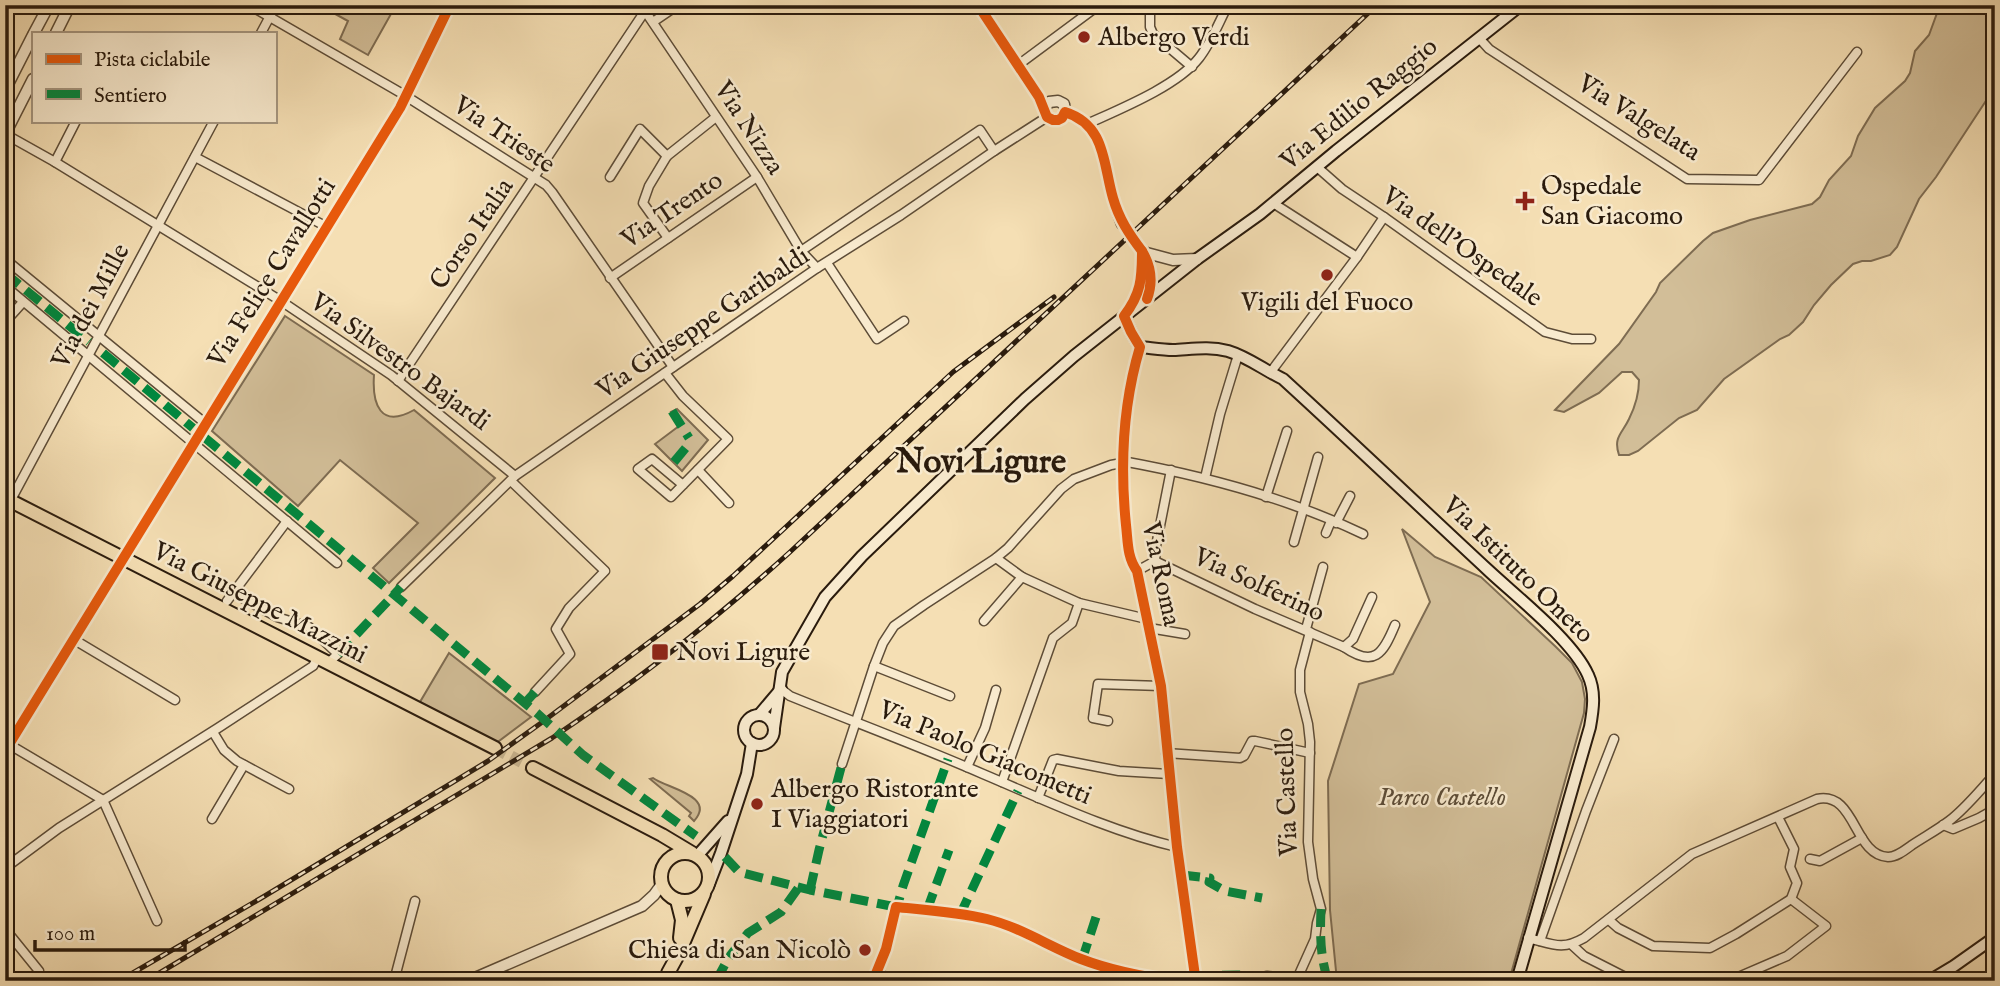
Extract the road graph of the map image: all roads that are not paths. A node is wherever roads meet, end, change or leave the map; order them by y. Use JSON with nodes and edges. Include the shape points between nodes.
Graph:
{"nodes":[{"id":1,"x":48,"y":5,"type":"edge"},
{"id":2,"x":71,"y":5,"type":"edge"},
{"id":3,"x":249,"y":5,"type":"edge"},
{"id":4,"x":276,"y":5,"type":"edge"},
{"id":5,"x":450,"y":5,"type":"edge"},
{"id":6,"x":678,"y":5,"type":"edge"},
{"id":7,"x":978,"y":5,"type":"edge"},
{"id":8,"x":1099,"y":5,"type":"edge"},
{"id":9,"x":1150,"y":5,"type":"edge"},
{"id":10,"x":1228,"y":5,"type":"edge"},
{"id":11,"x":1521,"y":5,"type":"edge"},
{"id":12,"x":647,"y":8,"type":"edge"},
{"id":13,"x":270,"y":17,"type":"junction"},
{"id":14,"x":653,"y":22,"type":"junction"},
{"id":15,"x":35,"y":32,"type":"edge"},
{"id":16,"x":57,"y":32,"type":"edge"},
{"id":17,"x":262,"y":32,"type":"edge"},
{"id":18,"x":32,"y":38,"type":"edge"},
{"id":19,"x":1479,"y":38,"type":"junction"},
{"id":20,"x":1857,"y":52,"type":"dead end"},
{"id":21,"x":1018,"y":65,"type":"junction"},
{"id":22,"x":1192,"y":67,"type":"junction"},
{"id":23,"x":32,"y":81,"type":"edge"},
{"id":24,"x":5,"y":90,"type":"edge"},
{"id":25,"x":406,"y":96,"type":"junction"},
{"id":26,"x":1048,"y":109,"type":"junction"},
{"id":27,"x":1065,"y":112,"type":"junction"},
{"id":28,"x":716,"y":117,"type":"junction"},
{"id":29,"x":75,"y":122,"type":"edge"},
{"id":30,"x":213,"y":122,"type":"edge"},
{"id":31,"x":1090,"y":122,"type":"junction"},
{"id":32,"x":5,"y":134,"type":"edge"},
{"id":33,"x":995,"y":151,"type":"junction"},
{"id":34,"x":195,"y":156,"type":"junction"},
{"id":35,"x":667,"y":156,"type":"junction"},
{"id":36,"x":55,"y":162,"type":"junction"},
{"id":37,"x":1317,"y":167,"type":"junction"},
{"id":38,"x":610,"y":177,"type":"dead end"},
{"id":39,"x":757,"y":177,"type":"junction"},
{"id":40,"x":535,"y":178,"type":"junction"},
{"id":41,"x":1273,"y":203,"type":"junction"},
{"id":42,"x":1384,"y":217,"type":"junction"},
{"id":43,"x":1122,"y":224,"type":"tunnel mouth"},
{"id":44,"x":159,"y":225,"type":"junction"},
{"id":45,"x":327,"y":227,"type":"junction"},
{"id":46,"x":668,"y":238,"type":"junction"},
{"id":47,"x":801,"y":251,"type":"junction"},
{"id":48,"x":1142,"y":251,"type":"junction"},
{"id":49,"x":1357,"y":257,"type":"junction"},
{"id":50,"x":5,"y":259,"type":"edge"},
{"id":51,"x":1197,"y":259,"type":"junction"},
{"id":52,"x":827,"y":263,"type":"junction"},
{"id":53,"x":817,"y":268,"type":"junction"},
{"id":54,"x":610,"y":278,"type":"junction"},
{"id":55,"x":5,"y":286,"type":"edge"},
{"id":56,"x":1147,"y":299,"type":"junction"},
{"id":57,"x":281,"y":301,"type":"junction"},
{"id":58,"x":23,"y":302,"type":"junction"},
{"id":59,"x":1124,"y":316,"type":"junction"},
{"id":60,"x":904,"y":321,"type":"dead end"},
{"id":61,"x":5,"y":322,"type":"edge"},
{"id":62,"x":99,"y":336,"type":"junction"},
{"id":63,"x":1591,"y":339,"type":"dead end"},
{"id":64,"x":1140,"y":348,"type":"junction"},
{"id":65,"x":89,"y":355,"type":"junction"},
{"id":66,"x":1238,"y":355,"type":"junction"},
{"id":67,"x":673,"y":367,"type":"junction"},
{"id":68,"x":664,"y":373,"type":"junction"},
{"id":69,"x":1270,"y":373,"type":"junction"},
{"id":70,"x":398,"y":381,"type":"junction"},
{"id":71,"x":206,"y":424,"type":"junction"},
{"id":72,"x":1287,"y":431,"type":"dead end"},
{"id":73,"x":194,"y":444,"type":"junction"},
{"id":74,"x":1318,"y":457,"type":"dead end"},
{"id":75,"x":1122,"y":462,"type":"junction"},
{"id":76,"x":698,"y":470,"type":"junction"},
{"id":77,"x":1171,"y":470,"type":"junction"},
{"id":78,"x":513,"y":478,"type":"junction"},
{"id":79,"x":1205,"y":478,"type":"junction"},
{"id":80,"x":683,"y":485,"type":"junction"},
{"id":81,"x":1350,"y":496,"type":"dead end"},
{"id":82,"x":1266,"y":497,"type":"junction"},
{"id":83,"x":729,"y":503,"type":"dead end"},
{"id":84,"x":7,"y":504,"type":"edge"},
{"id":85,"x":1303,"y":509,"type":"junction"},
{"id":86,"x":287,"y":522,"type":"junction"},
{"id":87,"x":1334,"y":522,"type":"junction"},
{"id":88,"x":1326,"y":533,"type":"dead end"},
{"id":89,"x":1363,"y":534,"type":"dead end"},
{"id":90,"x":1294,"y":542,"type":"dead end"},
{"id":91,"x":996,"y":558,"type":"junction"},
{"id":92,"x":122,"y":559,"type":"junction"},
{"id":93,"x":1155,"y":561,"type":"junction"},
{"id":94,"x":337,"y":563,"type":"dead end"},
{"id":95,"x":1323,"y":567,"type":"dead end"},
{"id":96,"x":1137,"y":571,"type":"junction"},
{"id":97,"x":1022,"y":577,"type":"junction"},
{"id":98,"x":401,"y":587,"type":"dead end"},
{"id":99,"x":233,"y":593,"type":"junction"},
{"id":100,"x":1372,"y":597,"type":"dead end"},
{"id":101,"x":227,"y":601,"type":"dead end"},
{"id":102,"x":1079,"y":603,"type":"junction"},
{"id":103,"x":984,"y":621,"type":"dead end"},
{"id":104,"x":1148,"y":623,"type":"junction"},
{"id":105,"x":1395,"y":625,"type":"dead end"},
{"id":106,"x":1308,"y":631,"type":"junction"},
{"id":107,"x":1185,"y":634,"type":"dead end"},
{"id":108,"x":73,"y":639,"type":"junction"},
{"id":109,"x":1345,"y":647,"type":"junction"},
{"id":110,"x":328,"y":658,"type":"junction"},
{"id":111,"x":874,"y":666,"type":"junction"},
{"id":112,"x":1161,"y":686,"type":"junction"},
{"id":113,"x":781,"y":688,"type":"junction"},
{"id":114,"x":996,"y":690,"type":"dead end"},
{"id":115,"x":535,"y":692,"type":"dead end"},
{"id":116,"x":950,"y":696,"type":"dead end"},
{"id":117,"x":175,"y":700,"type":"dead end"},
{"id":118,"x":759,"y":715,"type":"junction"},
{"id":119,"x":1108,"y":721,"type":"dead end"},
{"id":120,"x":854,"y":722,"type":"junction"},
{"id":121,"x":774,"y":728,"type":"junction"},
{"id":122,"x":213,"y":732,"type":"junction"},
{"id":123,"x":1614,"y":739,"type":"dead end"},
{"id":124,"x":752,"y":743,"type":"junction"},
{"id":125,"x":766,"y":743,"type":"junction"},
{"id":126,"x":6,"y":746,"type":"edge"},
{"id":127,"x":495,"y":748,"type":"tunnel mouth"},
{"id":128,"x":1166,"y":752,"type":"junction"},
{"id":129,"x":1310,"y":753,"type":"junction"},
{"id":130,"x":842,"y":764,"type":"dead end"},
{"id":131,"x":244,"y":765,"type":"junction"},
{"id":132,"x":967,"y":767,"type":"junction"},
{"id":133,"x":533,"y":768,"type":"tunnel mouth"},
{"id":134,"x":747,"y":774,"type":"junction"},
{"id":135,"x":1169,"y":774,"type":"junction"},
{"id":136,"x":1995,"y":774,"type":"edge"},
{"id":137,"x":1002,"y":782,"type":"junction"},
{"id":138,"x":289,"y":789,"type":"dead end"},
{"id":139,"x":1038,"y":798,"type":"junction"},
{"id":140,"x":103,"y":800,"type":"junction"},
{"id":141,"x":1995,"y":810,"type":"edge"},
{"id":142,"x":732,"y":817,"type":"junction"},
{"id":143,"x":1777,"y":817,"type":"junction"},
{"id":144,"x":212,"y":819,"type":"dead end"},
{"id":145,"x":1943,"y":825,"type":"junction"},
{"id":146,"x":654,"y":831,"type":"junction"},
{"id":147,"x":1863,"y":838,"type":"junction"},
{"id":148,"x":1177,"y":847,"type":"joint"},
{"id":149,"x":695,"y":855,"type":"junction"},
{"id":150,"x":1810,"y":859,"type":"dead end"},
{"id":151,"x":668,"y":860,"type":"junction"},
{"id":152,"x":5,"y":868,"type":"edge"},
{"id":153,"x":662,"y":884,"type":"junction"},
{"id":154,"x":707,"y":887,"type":"junction"},
{"id":155,"x":1791,"y":899,"type":"junction"},
{"id":156,"x":677,"y":900,"type":"junction"},
{"id":157,"x":415,"y":901,"type":"dead end"},
{"id":158,"x":158,"y":920,"type":"dead end"},
{"id":159,"x":1609,"y":920,"type":"junction"},
{"id":160,"x":5,"y":929,"type":"edge"},
{"id":161,"x":1995,"y":937,"type":"edge"},
{"id":162,"x":1534,"y":940,"type":"junction"},
{"id":163,"x":1572,"y":945,"type":"junction"},
{"id":164,"x":39,"y":971,"type":"dead end"},
{"id":165,"x":666,"y":977,"type":"edge"},
{"id":166,"x":875,"y":977,"type":"edge"},
{"id":167,"x":1266,"y":979,"type":"edge"},
{"id":168,"x":394,"y":981,"type":"edge"},
{"id":169,"x":468,"y":981,"type":"edge"},
{"id":170,"x":902,"y":981,"type":"edge"},
{"id":171,"x":1517,"y":981,"type":"edge"},
{"id":172,"x":1633,"y":981,"type":"edge"},
{"id":173,"x":1729,"y":981,"type":"edge"},
{"id":174,"x":1928,"y":981,"type":"edge"}],
"edges":[{"from":1,"to":15,"type":"street"},
{"from":2,"to":16,"type":"street"},
{"from":3,"to":13,"type":"street","name":"Via Trieste"},
{"from":4,"to":13,"type":"street"},
{"from":5,"to":25,"type":"street","name":"Via Felice Cavallotti"},
{"from":6,"to":14,"type":"street"},
{"from":7,"to":21,"type":"street"},
{"from":8,"to":21,"type":"street"},
{"from":9,"to":22,"type":"street","via":[[1153,34]]},
{"from":10,"to":22,"type":"street"},
{"from":11,"to":19,"type":"main road","name":"Via Edilio Raggio"},
{"from":12,"to":14,"type":"street","name":"Via Nizza"},
{"from":12,"to":40,"type":"street","name":"Corso Italia"},
{"from":13,"to":17,"type":"street"},
{"from":13,"to":25,"type":"street","name":"Via Trieste"},
{"from":14,"to":28,"type":"street","name":"Via Nizza"},
{"from":18,"to":24,"type":"street"},
{"from":19,"to":20,"type":"street","name":"Via Valgelata","via":[[1687,179],[1759,180]]},
{"from":19,"to":37,"type":"main road","name":"Via Edilio Raggio"},
{"from":21,"to":26,"type":"street"},
{"from":22,"to":31,"type":"street","via":[[1157,90]]},
{"from":23,"to":32,"type":"street"},
{"from":25,"to":40,"type":"street","name":"Via Trieste"},
{"from":25,"to":45,"type":"street","name":"Via Felice Cavallotti"},
{"from":26,"to":27,"type":"street","via":[[1061,102]]},
{"from":26,"to":27,"type":"street","via":[[1053,120]]},
{"from":26,"to":33,"type":"street","name":"Via Giuseppe Garibaldi"},
{"from":27,"to":31,"type":"street"},
{"from":28,"to":35,"type":"street"},
{"from":28,"to":39,"type":"street","name":"Via Nizza"},
{"from":29,"to":36,"type":"street"},
{"from":30,"to":34,"type":"street","name":"Via dei Mille"},
{"from":31,"to":43,"type":"street"},
{"from":32,"to":36,"type":"street","name":"Via Silvestro Bajardi"},
{"from":33,"to":47,"type":"street","via":[[980,130]]},
{"from":33,"to":52,"type":"street","name":"Via Giuseppe Garibaldi"},
{"from":34,"to":44,"type":"street","name":"Via dei Mille"},
{"from":34,"to":45,"type":"street"},
{"from":35,"to":38,"type":"street","via":[[640,129]]},
{"from":35,"to":46,"type":"street","via":[[643,203]]},
{"from":36,"to":44,"type":"street","name":"Via Silvestro Bajardi"},
{"from":37,"to":41,"type":"main road","name":"Via Edilio Raggio"},
{"from":37,"to":42,"type":"street","name":"Via dell'Ospedale"},
{"from":39,"to":46,"type":"street","name":"Via Trento"},
{"from":39,"to":47,"type":"street","name":"Via Nizza"},
{"from":40,"to":54,"type":"street","name":"Via Trieste","via":[[552,192]]},
{"from":40,"to":70,"type":"street","name":"Corso Italia"},
{"from":41,"to":49,"type":"street"},
{"from":41,"to":51,"type":"main road","name":"Via Edilio Raggio"},
{"from":42,"to":49,"type":"street"},
{"from":42,"to":63,"type":"street","name":"Via dell'Ospedale","via":[[1545,332],[1572,340]]},
{"from":44,"to":57,"type":"street","name":"Via Silvestro Bajardi"},
{"from":44,"to":62,"type":"street","name":"Via dei Mille"},
{"from":45,"to":57,"type":"street","name":"Via Felice Cavallotti"},
{"from":46,"to":54,"type":"street","name":"Via Trento"},
{"from":47,"to":53,"type":"street","name":"Via Nizza"},
{"from":48,"to":51,"type":"street","via":[[1173,260]]},
{"from":48,"to":56,"type":"street","via":[[1150,267]]},
{"from":48,"to":59,"type":"street","via":[[1136,301]]},
{"from":49,"to":69,"type":"street"},
{"from":50,"to":62,"type":"street"},
{"from":51,"to":56,"type":"main road","name":"Via Edilio Raggio"},
{"from":52,"to":53,"type":"street","name":"Via Giuseppe Garibaldi"},
{"from":52,"to":60,"type":"street","via":[[877,340]]},
{"from":53,"to":67,"type":"street","name":"Via Giuseppe Garibaldi"},
{"from":54,"to":67,"type":"street","name":"Via Trieste"},
{"from":55,"to":58,"type":"street"},
{"from":56,"to":59,"type":"main road","name":"Via Edilio Raggio"},
{"from":57,"to":70,"type":"street","name":"Via Silvestro Bajardi"},
{"from":57,"to":71,"type":"street","name":"Via Felice Cavallotti"},
{"from":58,"to":61,"type":"street"},
{"from":58,"to":65,"type":"street"},
{"from":59,"to":64,"type":"main road"},
{"from":59,"to":113,"type":"main road","name":"Via Edilio Raggio","via":[[1025,399],[843,575],[782,672]]},
{"from":62,"to":65,"type":"street","name":"Via dei Mille"},
{"from":62,"to":71,"type":"street"},
{"from":64,"to":66,"type":"main road","name":"Via Istituto Oneto","via":[[1205,347]]},
{"from":64,"to":75,"type":"street","name":"Via Roma"},
{"from":65,"to":73,"type":"street"},
{"from":65,"to":84,"type":"street","name":"Via dei Mille"},
{"from":66,"to":69,"type":"main road","name":"Via Istituto Oneto"},
{"from":66,"to":79,"type":"street"},
{"from":67,"to":68,"type":"street","name":"Via Giuseppe Garibaldi"},
{"from":68,"to":76,"type":"street","via":[[728,439]]},
{"from":68,"to":78,"type":"street","name":"Via Giuseppe Garibaldi"},
{"from":69,"to":162,"type":"main road","name":"Via Istituto Oneto","via":[[1283,379],[1394,480],[1569,647],[1588,674],[1593,698],[1590,727]]},
{"from":70,"to":78,"type":"street","name":"Via Silvestro Bajardi"},
{"from":71,"to":73,"type":"street","name":"Via Felice Cavallotti"},
{"from":72,"to":82,"type":"street"},
{"from":73,"to":86,"type":"street"},
{"from":73,"to":92,"type":"street","name":"Via Felice Cavallotti"},
{"from":74,"to":85,"type":"street"},
{"from":75,"to":77,"type":"street"},
{"from":75,"to":91,"type":"street","via":[[1085,474],[1061,489]]},
{"from":75,"to":96,"type":"street","name":"Via Roma","via":[[1129,557]]},
{"from":76,"to":80,"type":"street"},
{"from":76,"to":83,"type":"street"},
{"from":77,"to":79,"type":"street"},
{"from":77,"to":93,"type":"street"},
{"from":78,"to":98,"type":"street","name":"Via Giuseppe Garibaldi"},
{"from":78,"to":115,"type":"street","name":"Via Silvestro Bajardi","via":[[605,571],[562,617],[556,629],[570,654]]},
{"from":79,"to":82,"type":"street"},
{"from":80,"to":80,"type":"street","via":[[652,458],[638,469],[671,497]]},
{"from":81,"to":87,"type":"street"},
{"from":82,"to":85,"type":"street"},
{"from":84,"to":92,"type":"main road","name":"Via Giuseppe Mazzini"},
{"from":85,"to":87,"type":"street"},
{"from":85,"to":90,"type":"street"},
{"from":86,"to":94,"type":"street"},
{"from":86,"to":99,"type":"street"},
{"from":87,"to":88,"type":"street"},
{"from":87,"to":89,"type":"street"},
{"from":91,"to":97,"type":"street"},
{"from":91,"to":111,"type":"street","via":[[894,626]]},
{"from":92,"to":108,"type":"street","name":"Via Felice Cavallotti"},
{"from":92,"to":110,"type":"main road","name":"Via Giuseppe Mazzini"},
{"from":93,"to":96,"type":"street"},
{"from":93,"to":106,"type":"street","name":"Via Solferino"},
{"from":95,"to":106,"type":"street","name":"Via Castello"},
{"from":96,"to":104,"type":"street","name":"Via Roma"},
{"from":97,"to":102,"type":"street"},
{"from":97,"to":103,"type":"street"},
{"from":99,"to":101,"type":"street"},
{"from":99,"to":110,"type":"street","via":[[277,617],[309,627]]},
{"from":100,"to":109,"type":"street","name":"Via Solferino"},
{"from":102,"to":104,"type":"street"},
{"from":102,"to":137,"type":"street","via":[[1072,623],[1053,638]]},
{"from":104,"to":107,"type":"street"},
{"from":104,"to":112,"type":"street","name":"Via Roma"},
{"from":105,"to":109,"type":"street","name":"Via Solferino","via":[[1381,652],[1374,656],[1357,656]]},
{"from":106,"to":109,"type":"street","name":"Via Solferino"},
{"from":106,"to":129,"type":"street","name":"Via Castello","via":[[1300,692]]},
{"from":108,"to":117,"type":"street"},
{"from":108,"to":126,"type":"street","name":"Via Felice Cavallotti"},
{"from":110,"to":122,"type":"street"},
{"from":110,"to":127,"type":"main road","name":"Via Giuseppe Mazzini"},
{"from":111,"to":116,"type":"street"},
{"from":111,"to":120,"type":"street"},
{"from":112,"to":119,"type":"street","via":[[1098,684],[1093,718]]},
{"from":112,"to":128,"type":"street","name":"Via Roma"},
{"from":113,"to":118,"type":"main road"},
{"from":113,"to":120,"type":"street","name":"Via Paolo Giacometti"},
{"from":113,"to":121,"type":"main road"},
{"from":114,"to":132,"type":"street"},
{"from":118,"to":121,"type":"main road","via":[[769,719]]},
{"from":118,"to":124,"type":"main road","via":[[744,726]]},
{"from":120,"to":130,"type":"street"},
{"from":120,"to":132,"type":"street","name":"Via Paolo Giacometti"},
{"from":121,"to":125,"type":"main road"},
{"from":122,"to":131,"type":"street","via":[[224,750]]},
{"from":122,"to":140,"type":"street"},
{"from":123,"to":162,"type":"street"},
{"from":124,"to":125,"type":"main road"},
{"from":124,"to":134,"type":"main road"},
{"from":125,"to":134,"type":"main road"},
{"from":126,"to":140,"type":"street"},
{"from":128,"to":129,"type":"street","via":[[1240,758],[1255,741]]},
{"from":128,"to":135,"type":"street","name":"Via Roma"},
{"from":129,"to":167,"type":"street","name":"Via Castello","via":[[1308,842],[1321,909],[1315,940],[1297,979]]},
{"from":131,"to":138,"type":"street"},
{"from":131,"to":144,"type":"street"},
{"from":132,"to":137,"type":"street","name":"Via Paolo Giacometti"},
{"from":133,"to":146,"type":"main road"},
{"from":134,"to":142,"type":"main road"},
{"from":135,"to":139,"type":"street","via":[[1053,760]]},
{"from":135,"to":148,"type":"street","name":"Via Roma"},
{"from":136,"to":145,"type":"street"},
{"from":137,"to":139,"type":"street","name":"Via Paolo Giacometti"},
{"from":139,"to":148,"type":"street","name":"Via Paolo Giacometti","via":[[1093,822]]},
{"from":140,"to":152,"type":"street"},
{"from":140,"to":158,"type":"street"},
{"from":141,"to":145,"type":"street","via":[[1954,829]]},
{"from":142,"to":149,"type":"main road"},
{"from":142,"to":154,"type":"main road"},
{"from":143,"to":147,"type":"street","via":[[1825,797],[1841,805]]},
{"from":143,"to":155,"type":"street","via":[[1794,849],[1790,867],[1797,883]]},
{"from":143,"to":159,"type":"street","via":[[1692,854]]},
{"from":145,"to":147,"type":"street","via":[[1887,857],[1872,850]]},
{"from":146,"to":149,"type":"main road"},
{"from":146,"to":151,"type":"main road"},
{"from":147,"to":150,"type":"street","via":[[1820,861]]},
{"from":149,"to":151,"type":"main road","via":[[682,853]]},
{"from":149,"to":154,"type":"main road","via":[[707,865]]},
{"from":151,"to":153,"type":"main road","via":[[661,871]]},
{"from":153,"to":156,"type":"main road"},
{"from":153,"to":169,"type":"street","via":[[642,906]]},
{"from":154,"to":156,"type":"main road","via":[[696,899]]},
{"from":154,"to":165,"type":"main road"},
{"from":155,"to":159,"type":"street","via":[[1710,948],[1653,946]]},
{"from":155,"to":173,"type":"street","via":[[1826,926],[1787,956]]},
{"from":156,"to":165,"type":"main road","via":[[682,929]]},
{"from":157,"to":168,"type":"street"},
{"from":159,"to":163,"type":"street"},
{"from":160,"to":164,"type":"street"},
{"from":161,"to":174,"type":"main road"},
{"from":162,"to":163,"type":"street"},
{"from":162,"to":171,"type":"main road","name":"Via Istituto Oneto"},
{"from":163,"to":172,"type":"street"},
{"from":166,"to":170,"type":"street"}]}
